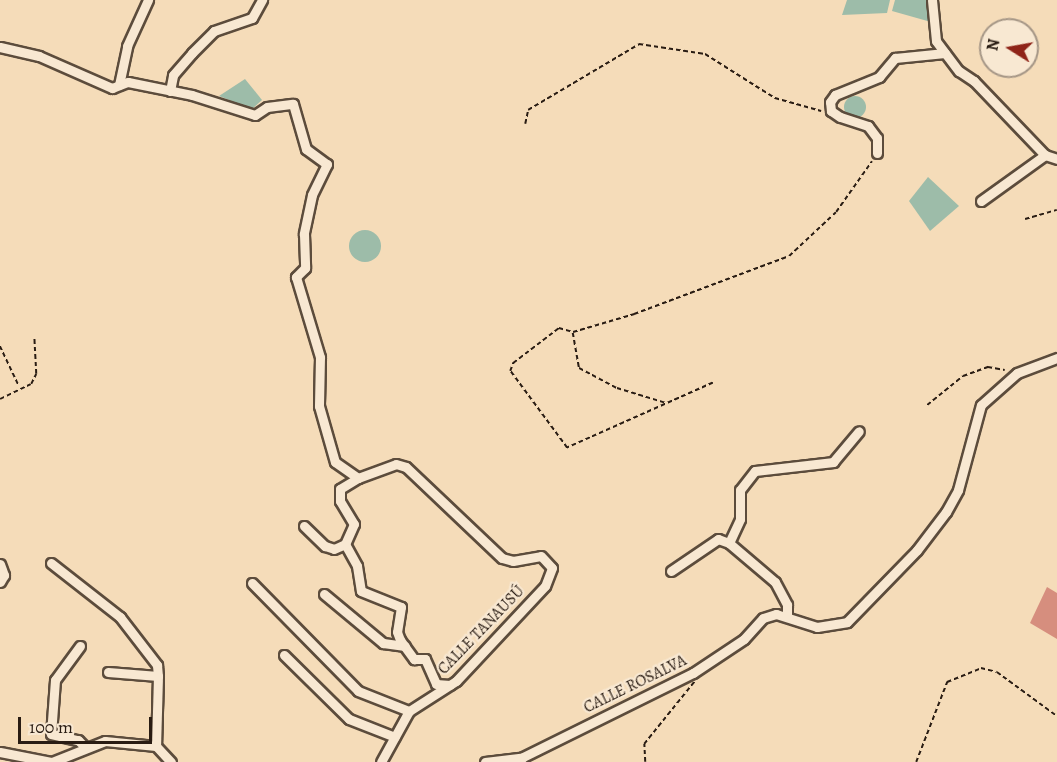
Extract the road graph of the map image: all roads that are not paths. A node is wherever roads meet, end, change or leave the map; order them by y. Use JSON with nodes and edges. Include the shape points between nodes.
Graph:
{"nodes":[{"id":1,"x":148,"y":0,"type":"edge"},
{"id":2,"x":262,"y":0,"type":"edge"},
{"id":3,"x":932,"y":0,"type":"edge"},
{"id":4,"x":0,"y":46,"type":"edge"},
{"id":5,"x":945,"y":53,"type":"junction"},
{"id":6,"x":119,"y":86,"type":"junction"},
{"id":7,"x":170,"y":91,"type":"junction"},
{"id":8,"x":877,"y":153,"type":"road end"},
{"id":9,"x":1045,"y":155,"type":"junction"},
{"id":10,"x":1057,"y":159,"type":"edge"},
{"id":11,"x":981,"y":201,"type":"dead end"},
{"id":12,"x":1057,"y":358,"type":"edge"},
{"id":13,"x":859,"y":431,"type":"dead end"},
{"id":14,"x":358,"y":478,"type":"junction"},
{"id":15,"x":304,"y":526,"type":"dead end"},
{"id":16,"x":729,"y":543,"type":"junction"},
{"id":17,"x":345,"y":544,"type":"junction"},
{"id":18,"x":51,"y":563,"type":"dead end"},
{"id":19,"x":0,"y":564,"type":"edge"},
{"id":20,"x":671,"y":571,"type":"dead end"},
{"id":21,"x":0,"y":582,"type":"edge"},
{"id":22,"x":252,"y":583,"type":"dead end"},
{"id":23,"x":324,"y":594,"type":"dead end"},
{"id":24,"x":787,"y":616,"type":"junction"},
{"id":25,"x":80,"y":646,"type":"dead end"},
{"id":26,"x":405,"y":646,"type":"junction"},
{"id":27,"x":284,"y":655,"type":"dead end"},
{"id":28,"x":108,"y":672,"type":"dead end"},
{"id":29,"x":158,"y":676,"type":"junction"},
{"id":30,"x":450,"y":686,"type":"junction"},
{"id":31,"x":409,"y":711,"type":"junction"},
{"id":32,"x":395,"y":736,"type":"junction"},
{"id":33,"x":156,"y":746,"type":"junction"},
{"id":34,"x":85,"y":747,"type":"junction"},
{"id":35,"x":0,"y":752,"type":"edge"},
{"id":36,"x":51,"y":762,"type":"edge"},
{"id":37,"x":171,"y":762,"type":"edge"},
{"id":38,"x":381,"y":762,"type":"edge"},
{"id":39,"x":485,"y":762,"type":"edge"}],
"edges":[{"from":1,"to":6,"type":"street","via":[[127,46]]},
{"from":2,"to":7,"type":"street","via":[[252,18],[214,31],[173,75]]},
{"from":3,"to":5,"type":"street","via":[[936,41]]},
{"from":4,"to":6,"type":"street","via":[[39,56],[112,88]]},
{"from":5,"to":8,"type":"street","via":[[895,58],[873,80],[835,95],[831,111],[868,126],[877,138]]},
{"from":5,"to":9,"type":"street"},
{"from":6,"to":7,"type":"street","via":[[128,82]]},
{"from":7,"to":14,"type":"street","via":[[255,115],[267,106],[293,104],[306,149],[327,164],[310,205],[305,268],[296,277],[320,357],[323,429],[335,462]]},
{"from":9,"to":10,"type":"street"},
{"from":9,"to":11,"type":"street"},
{"from":12,"to":24,"type":"street","via":[[1017,373],[981,405],[958,490],[945,512],[862,610],[839,625],[817,627]]},
{"from":13,"to":16,"type":"street","via":[[833,462],[755,471],[740,490],[740,519]]},
{"from":14,"to":17,"type":"street","via":[[340,489],[340,501],[354,524]]},
{"from":14,"to":30,"type":"street","name":"CALLE TANAUSÚ","via":[[396,464],[406,467],[502,558],[513,561],[541,556],[552,568],[545,586]]},
{"from":15,"to":17,"type":"street","via":[[325,546],[334,549]]},
{"from":16,"to":20,"type":"street","via":[[718,539]]},
{"from":16,"to":24,"type":"street","via":[[775,582],[787,605]]},
{"from":17,"to":26,"type":"street","via":[[357,566],[361,591],[401,607],[397,632]]},
{"from":18,"to":29,"type":"street","via":[[120,617],[157,665]]},
{"from":19,"to":21,"type":"street","via":[[4,575]]},
{"from":22,"to":31,"type":"street","via":[[358,691]]},
{"from":23,"to":26,"type":"street","via":[[383,643]]},
{"from":24,"to":39,"type":"street","name":"CALLE ROSALVA","via":[[763,618],[744,639],[693,673],[523,757]]},
{"from":25,"to":34,"type":"street","via":[[55,680],[51,734],[78,740]]},
{"from":26,"to":30,"type":"street","via":[[414,659],[425,659],[436,684]]},
{"from":27,"to":32,"type":"street","via":[[349,719]]},
{"from":28,"to":29,"type":"street"},
{"from":29,"to":33,"type":"street"},
{"from":30,"to":31,"type":"street","name":"CALLE TANAUSÚ"},
{"from":31,"to":32,"type":"street","name":"CALLE TANAUSÚ"},
{"from":32,"to":38,"type":"street","name":"CALLE TANAUSÚ"},
{"from":33,"to":34,"type":"street","via":[[105,741]]},
{"from":33,"to":37,"type":"street"},
{"from":34,"to":36,"type":"street"},
{"from":35,"to":36,"type":"street"}]}
